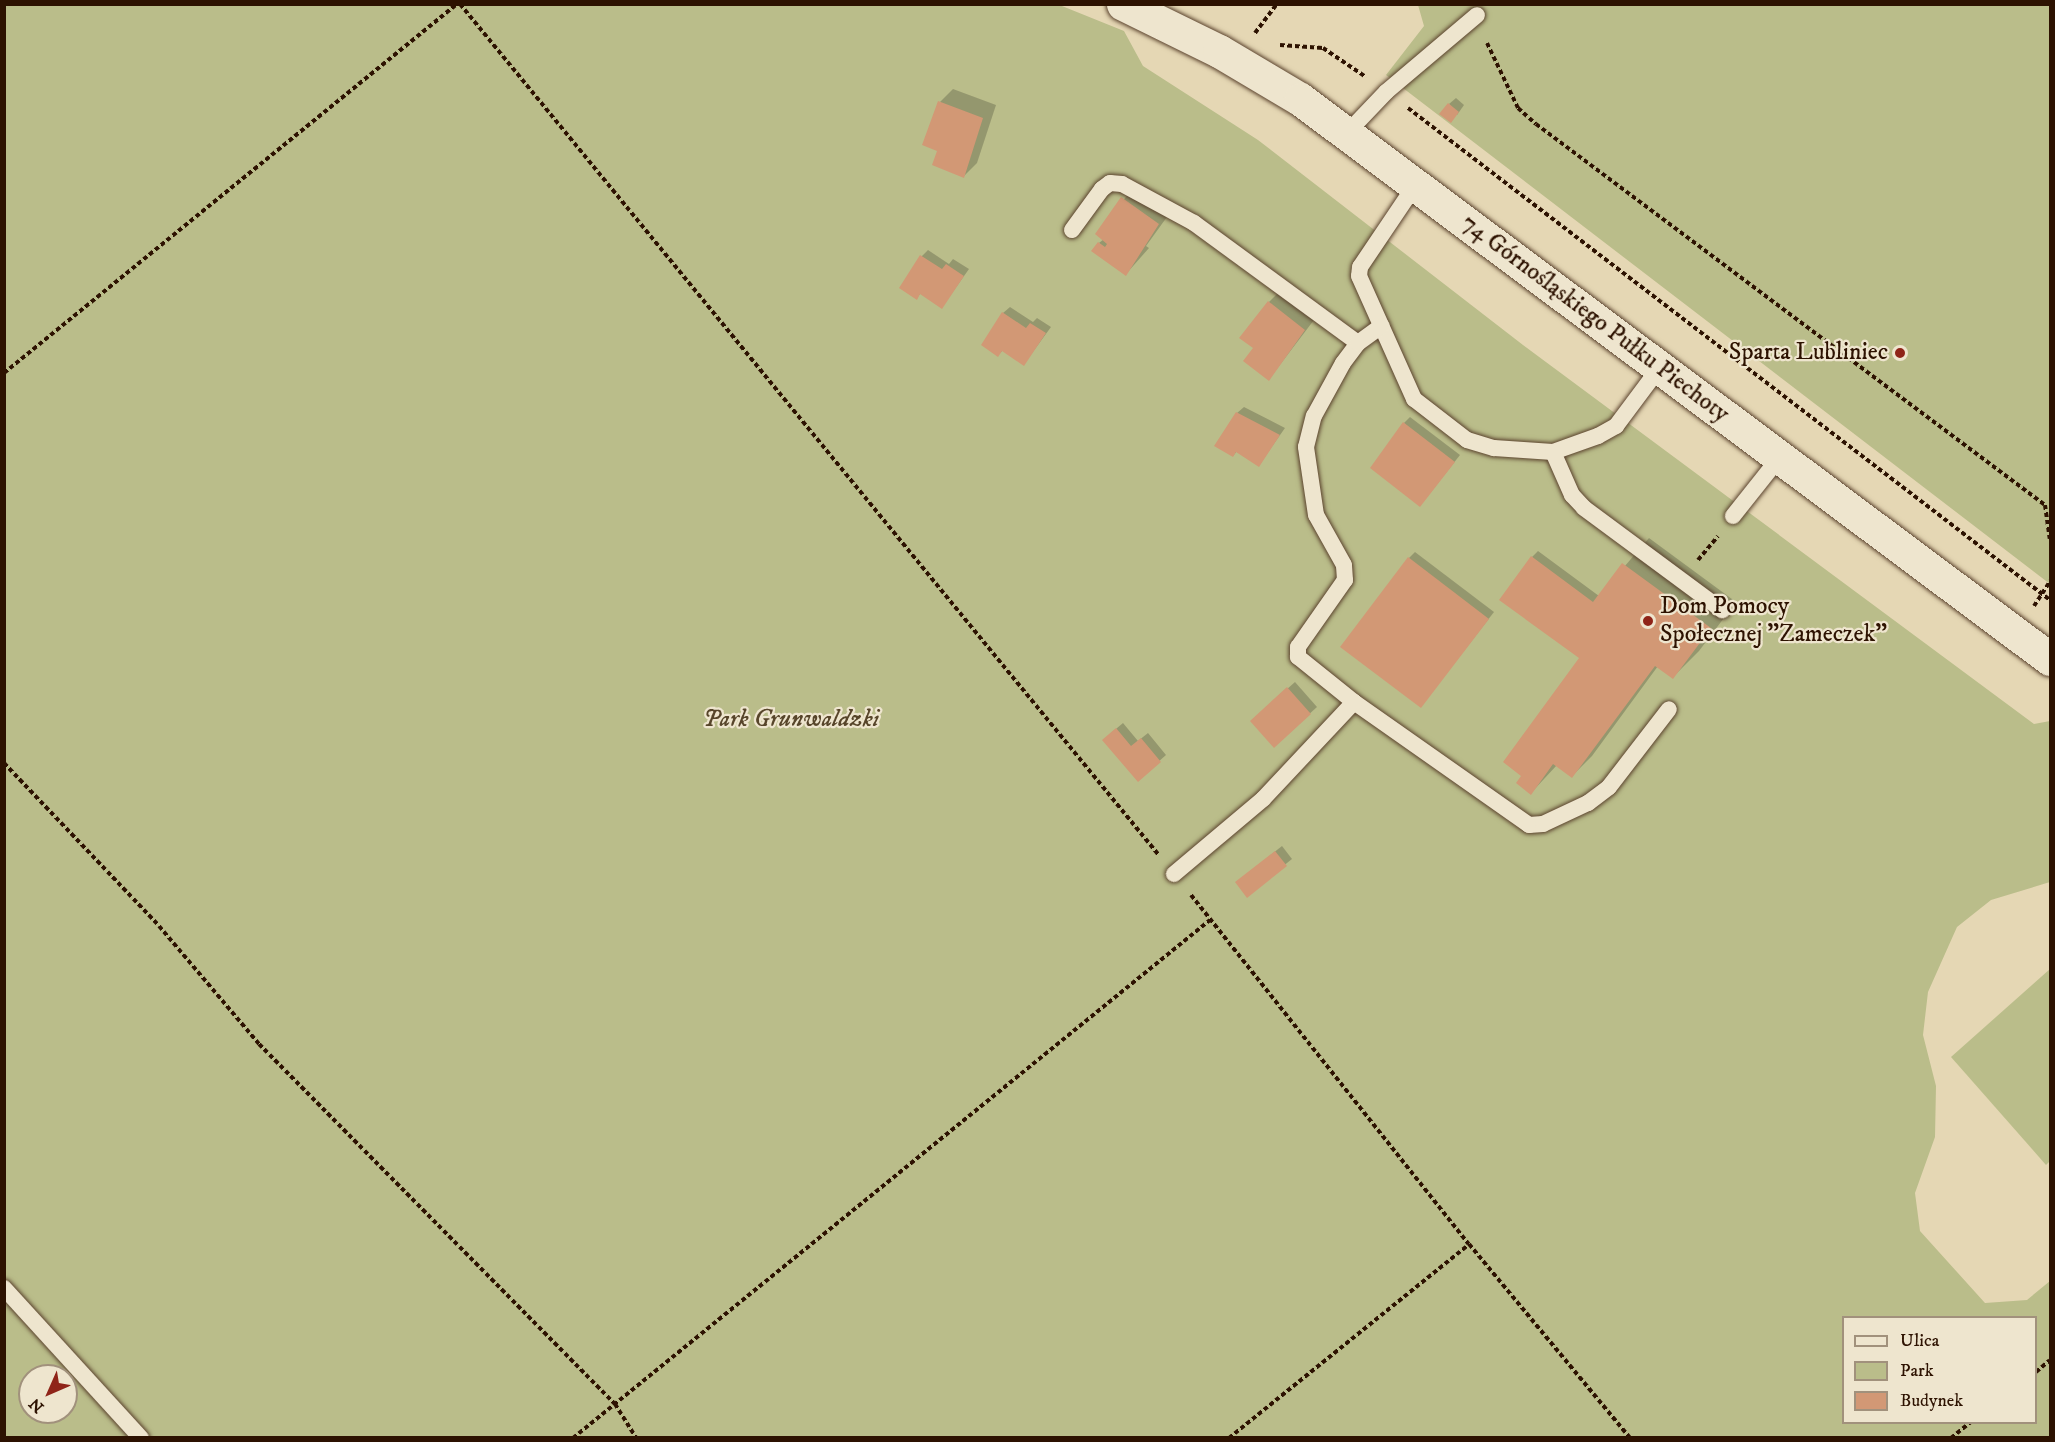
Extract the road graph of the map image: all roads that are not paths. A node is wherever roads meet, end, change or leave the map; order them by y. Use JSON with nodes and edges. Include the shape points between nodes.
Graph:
{"nodes":[{"id":1,"x":1123,"y":4,"type":"edge"},
{"id":2,"x":1477,"y":15,"type":"road end"},
{"id":3,"x":1347,"y":133,"type":"junction"},
{"id":4,"x":1416,"y":184,"type":"junction"},
{"id":5,"x":1072,"y":230,"type":"dead end"},
{"id":6,"x":1381,"y":326,"type":"junction"},
{"id":7,"x":1358,"y":343,"type":"junction"},
{"id":8,"x":1660,"y":367,"type":"junction"},
{"id":9,"x":1553,"y":452,"type":"junction"},
{"id":10,"x":1779,"y":457,"type":"junction"},
{"id":11,"x":1733,"y":516,"type":"road end"},
{"id":12,"x":1722,"y":610,"type":"dead end"},
{"id":13,"x":2050,"y":659,"type":"edge"},
{"id":14,"x":1354,"y":702,"type":"junction"},
{"id":15,"x":1669,"y":709,"type":"dead end"},
{"id":16,"x":1174,"y":874,"type":"road end"},
{"id":17,"x":4,"y":1288,"type":"edge"},
{"id":18,"x":141,"y":1437,"type":"edge"}],
"edges":[{"from":1,"to":3,"type":"street","name":"74 Górnośląskiego Pułku Piechoty","via":[[1257,71]]},
{"from":2,"to":3,"type":"lane","via":[[1386,92]]},
{"from":3,"to":4,"type":"street","name":"74 Górnośląskiego Pułku Piechoty"},
{"from":4,"to":6,"type":"lane","via":[[1360,267],[1359,276]]},
{"from":4,"to":8,"type":"street","name":"74 Górnośląskiego Pułku Piechoty"},
{"from":5,"to":7,"type":"lane","via":[[1102,189],[1110,183],[1122,184],[1203,229]]},
{"from":6,"to":7,"type":"lane"},
{"from":6,"to":9,"type":"lane","via":[[1414,399],[1467,440],[1494,448]]},
{"from":7,"to":14,"type":"lane","via":[[1314,416],[1306,447],[1316,515],[1344,565],[1345,580],[1298,647],[1298,657]]},
{"from":8,"to":9,"type":"lane","via":[[1616,426]]},
{"from":8,"to":10,"type":"street","name":"74 Górnośląskiego Pułku Piechoty"},
{"from":9,"to":12,"type":"lane","via":[[1572,495],[1584,508]]},
{"from":10,"to":11,"type":"lane"},
{"from":10,"to":13,"type":"street","name":"74 Górnośląskiego Pułku Piechoty"},
{"from":14,"to":15,"type":"lane","via":[[1529,825],[1543,824],[1579,807],[1609,787]]},
{"from":14,"to":16,"type":"lane","via":[[1263,799]]},
{"from":17,"to":18,"type":"lane"}]}
